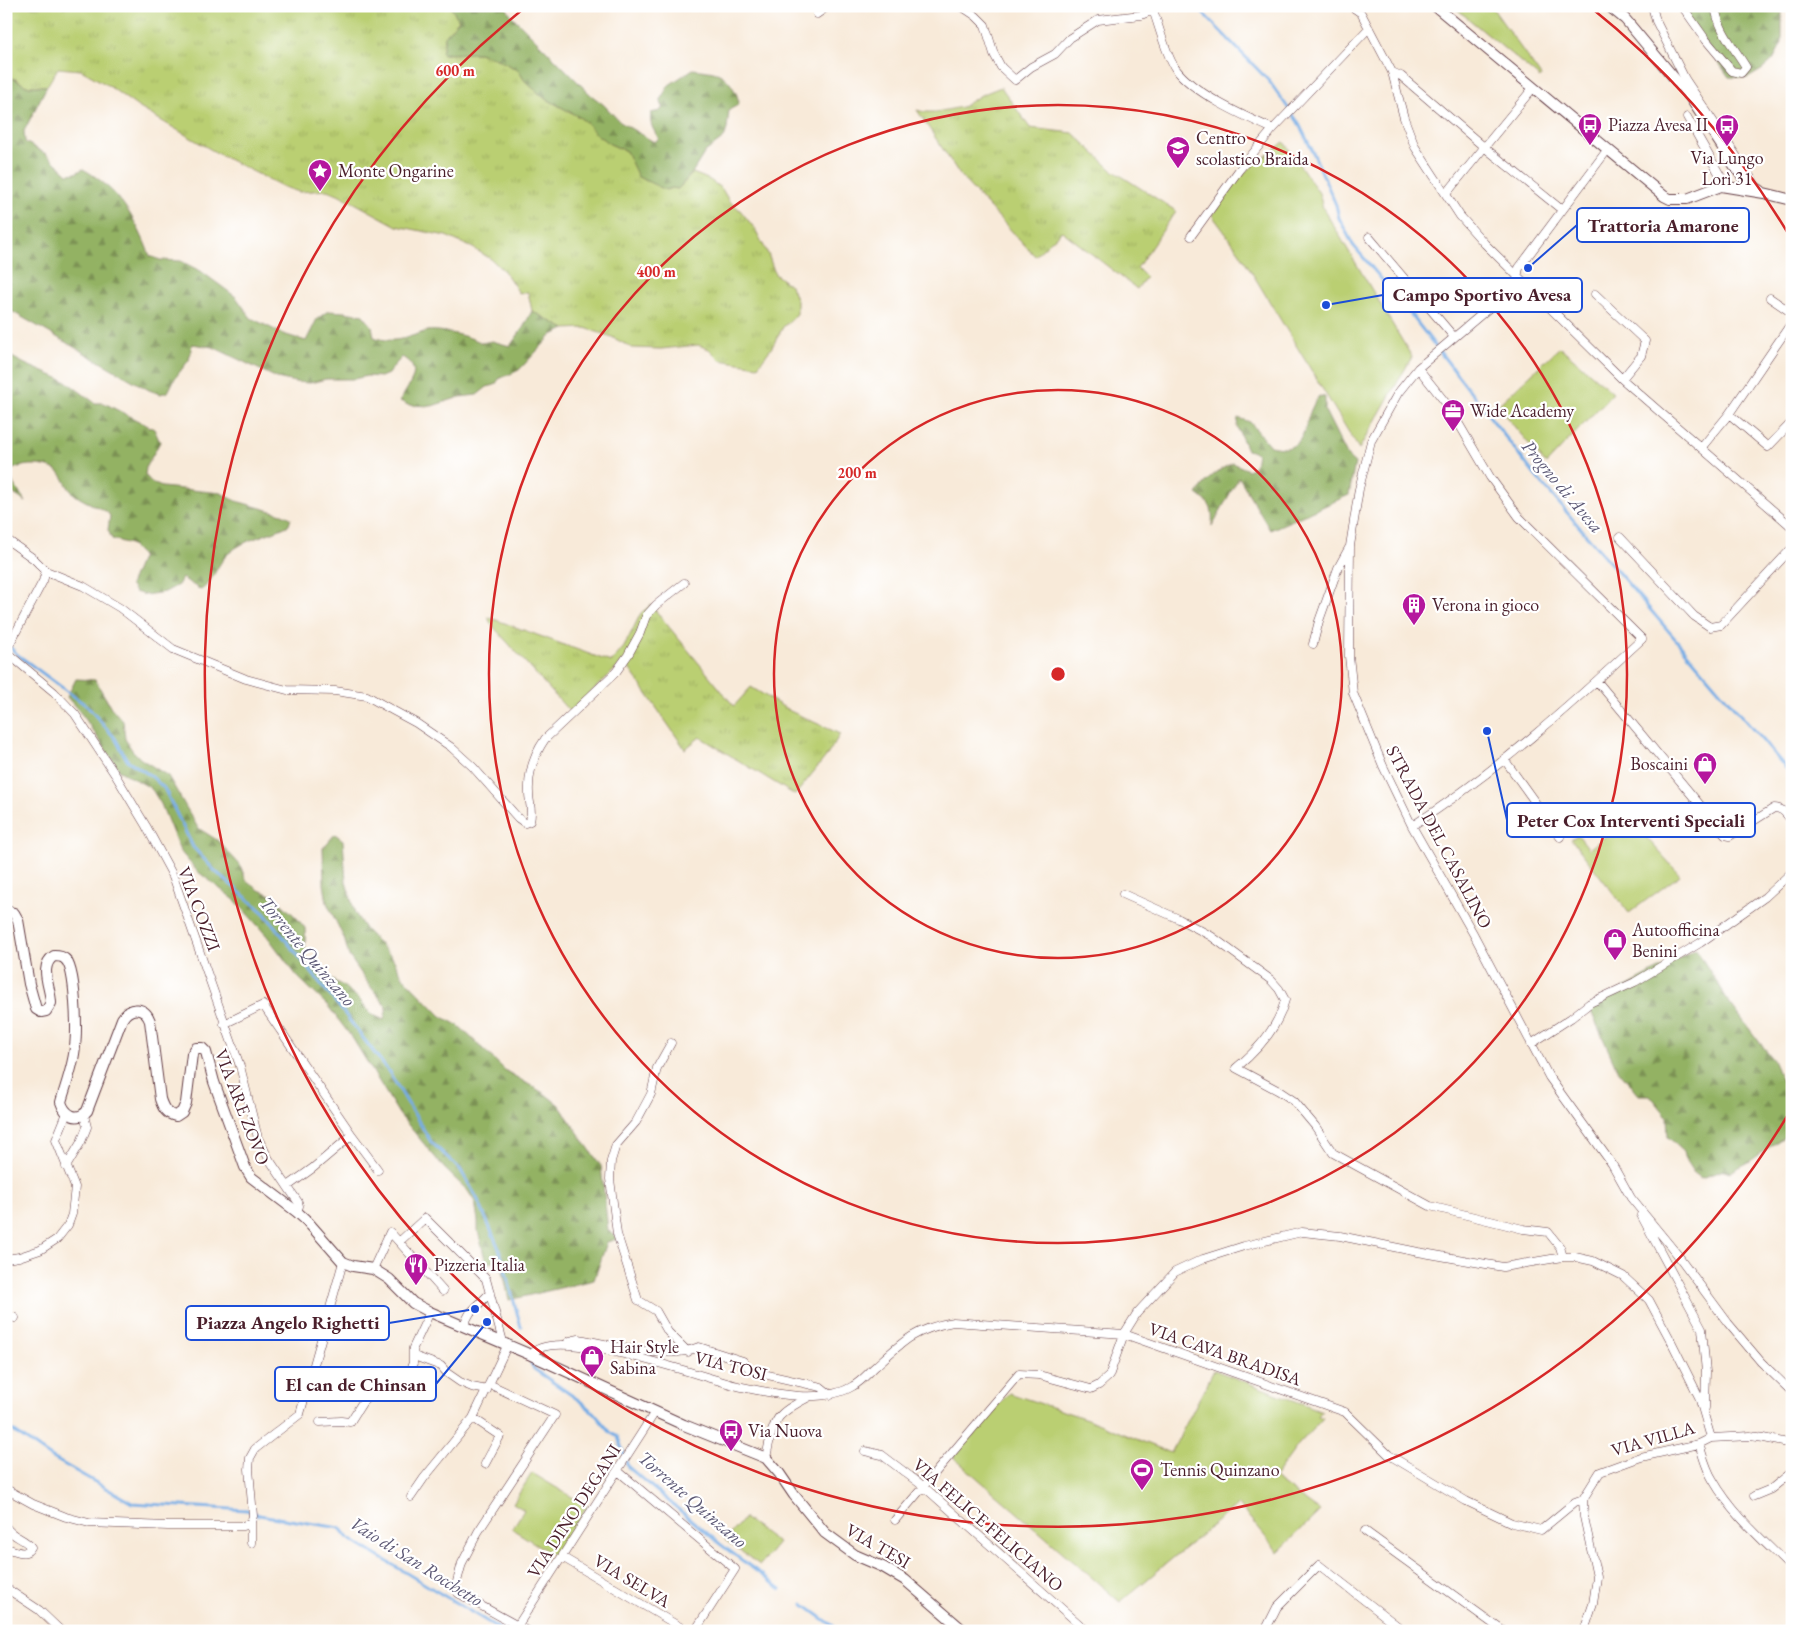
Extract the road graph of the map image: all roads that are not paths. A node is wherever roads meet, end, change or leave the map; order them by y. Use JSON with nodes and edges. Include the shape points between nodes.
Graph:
{"nodes":[{"id":1,"x":828,"y":6,"type":"edge"},
{"id":2,"x":961,"y":6,"type":"edge"},
{"id":3,"x":1351,"y":6,"type":"edge"},
{"id":4,"x":1435,"y":6,"type":"edge"},
{"id":5,"x":1608,"y":6,"type":"edge"},
{"id":6,"x":1652,"y":6,"type":"edge"},
{"id":7,"x":1682,"y":6,"type":"edge"},
{"id":8,"x":1715,"y":6,"type":"edge"},
{"id":9,"x":1154,"y":8,"type":"edge"},
{"id":10,"x":1363,"y":10,"type":"edge"},
{"id":11,"x":817,"y":14,"type":"dead end"},
{"id":12,"x":1369,"y":28,"type":"junction"},
{"id":13,"x":1392,"y":72,"type":"junction"},
{"id":14,"x":1533,"y":88,"type":"junction"},
{"id":15,"x":1687,"y":117,"type":"dead end"},
{"id":16,"x":1273,"y":129,"type":"junction"},
{"id":17,"x":1484,"y":147,"type":"junction"},
{"id":18,"x":1608,"y":149,"type":"junction"},
{"id":19,"x":1736,"y":168,"type":"junction"},
{"id":20,"x":1723,"y":185,"type":"junction"},
{"id":21,"x":1761,"y":191,"type":"junction"},
{"id":22,"x":1446,"y":194,"type":"junction"},
{"id":23,"x":1792,"y":200,"type":"edge"},
{"id":24,"x":1562,"y":210,"type":"junction"},
{"id":25,"x":1192,"y":236,"type":"dead end"},
{"id":26,"x":1369,"y":237,"type":"dead end"},
{"id":27,"x":1517,"y":279,"type":"junction"},
{"id":28,"x":1595,"y":294,"type":"dead end"},
{"id":29,"x":1770,"y":298,"type":"dead end"},
{"id":30,"x":1792,"y":313,"type":"edge"},
{"id":31,"x":1792,"y":322,"type":"edge"},
{"id":32,"x":1454,"y":337,"type":"junction"},
{"id":33,"x":1418,"y":368,"type":"junction"},
{"id":34,"x":1622,"y":379,"type":"junction"},
{"id":35,"x":1729,"y":414,"type":"junction"},
{"id":36,"x":1792,"y":422,"type":"edge"},
{"id":37,"x":1702,"y":447,"type":"junction"},
{"id":38,"x":1792,"y":527,"type":"edge"},
{"id":39,"x":1620,"y":537,"type":"dead end"},
{"id":40,"x":6,"y":539,"type":"edge"},
{"id":41,"x":1350,"y":546,"type":"junction"},
{"id":42,"x":1792,"y":548,"type":"edge"},
{"id":43,"x":46,"y":572,"type":"junction"},
{"id":44,"x":684,"y":583,"type":"dead end"},
{"id":45,"x":1313,"y":644,"type":"dead end"},
{"id":46,"x":6,"y":652,"type":"edge"},
{"id":47,"x":1598,"y":681,"type":"junction"},
{"id":48,"x":1504,"y":759,"type":"junction"},
{"id":49,"x":1792,"y":821,"type":"edge"},
{"id":50,"x":1412,"y":826,"type":"junction"},
{"id":51,"x":1560,"y":837,"type":"dead end"},
{"id":52,"x":1792,"y":872,"type":"edge"},
{"id":53,"x":1123,"y":894,"type":"dead end"},
{"id":54,"x":6,"y":911,"type":"edge"},
{"id":55,"x":224,"y":1024,"type":"junction"},
{"id":56,"x":671,"y":1042,"type":"dead end"},
{"id":57,"x":1531,"y":1044,"type":"junction"},
{"id":58,"x":67,"y":1113,"type":"junction"},
{"id":59,"x":84,"y":1115,"type":"junction"},
{"id":60,"x":352,"y":1135,"type":"junction"},
{"id":61,"x":66,"y":1167,"type":"junction"},
{"id":62,"x":378,"y":1170,"type":"dead end"},
{"id":63,"x":288,"y":1186,"type":"junction"},
{"id":64,"x":1631,"y":1198,"type":"junction"},
{"id":65,"x":297,"y":1212,"type":"junction"},
{"id":66,"x":399,"y":1242,"type":"junction"},
{"id":67,"x":1563,"y":1257,"type":"junction"},
{"id":68,"x":6,"y":1258,"type":"edge"},
{"id":69,"x":343,"y":1262,"type":"junction"},
{"id":70,"x":373,"y":1269,"type":"junction"},
{"id":71,"x":443,"y":1291,"type":"dead end"},
{"id":72,"x":490,"y":1293,"type":"junction"},
{"id":73,"x":430,"y":1312,"type":"junction"},
{"id":74,"x":6,"y":1316,"type":"edge"},
{"id":75,"x":15,"y":1318,"type":"dead end"},
{"id":76,"x":462,"y":1326,"type":"junction"},
{"id":77,"x":1124,"y":1334,"type":"junction"},
{"id":78,"x":506,"y":1343,"type":"junction"},
{"id":79,"x":565,"y":1345,"type":"junction"},
{"id":80,"x":688,"y":1352,"type":"junction"},
{"id":81,"x":532,"y":1354,"type":"junction"},
{"id":82,"x":414,"y":1356,"type":"junction"},
{"id":83,"x":488,"y":1387,"type":"junction"},
{"id":84,"x":1792,"y":1392,"type":"edge"},
{"id":85,"x":831,"y":1395,"type":"junction"},
{"id":86,"x":809,"y":1397,"type":"junction"},
{"id":87,"x":655,"y":1412,"type":"junction"},
{"id":88,"x":1706,"y":1417,"type":"junction"},
{"id":89,"x":473,"y":1418,"type":"junction"},
{"id":90,"x":320,"y":1422,"type":"dead end"},
{"id":91,"x":1710,"y":1438,"type":"junction"},
{"id":92,"x":1699,"y":1444,"type":"junction"},
{"id":93,"x":1792,"y":1444,"type":"edge"},
{"id":94,"x":865,"y":1452,"type":"dead end"},
{"id":95,"x":766,"y":1458,"type":"junction"},
{"id":96,"x":485,"y":1464,"type":"dead end"},
{"id":97,"x":620,"y":1468,"type":"junction"},
{"id":98,"x":1792,"y":1472,"type":"edge"},
{"id":99,"x":923,"y":1486,"type":"junction"},
{"id":100,"x":6,"y":1489,"type":"edge"},
{"id":101,"x":1754,"y":1496,"type":"dead end"},
{"id":102,"x":411,"y":1497,"type":"dead end"},
{"id":103,"x":1584,"y":1499,"type":"junction"},
{"id":104,"x":252,"y":1516,"type":"junction"},
{"id":105,"x":895,"y":1520,"type":"dead end"},
{"id":106,"x":6,"y":1526,"type":"edge"},
{"id":107,"x":1364,"y":1532,"type":"dead end"},
{"id":108,"x":251,"y":1543,"type":"dead end"},
{"id":109,"x":6,"y":1548,"type":"edge"},
{"id":110,"x":562,"y":1557,"type":"junction"},
{"id":111,"x":1792,"y":1569,"type":"edge"},
{"id":112,"x":6,"y":1588,"type":"edge"},
{"id":113,"x":518,"y":1625,"type":"junction"},
{"id":114,"x":61,"y":1631,"type":"edge"},
{"id":115,"x":527,"y":1631,"type":"edge"},
{"id":116,"x":687,"y":1631,"type":"edge"},
{"id":117,"x":695,"y":1631,"type":"edge"},
{"id":118,"x":964,"y":1631,"type":"edge"},
{"id":119,"x":1087,"y":1631,"type":"edge"},
{"id":120,"x":1265,"y":1631,"type":"edge"},
{"id":121,"x":1404,"y":1631,"type":"edge"},
{"id":122,"x":1503,"y":1631,"type":"edge"},
{"id":123,"x":1584,"y":1631,"type":"edge"}],
"edges":[{"from":1,"to":11,"type":"street"},
{"from":2,"to":9,"type":"street","via":[[985,25],[1001,67],[1015,80],[1098,20],[1141,15]]},
{"from":3,"to":10,"type":"street"},
{"from":4,"to":14,"type":"street"},
{"from":5,"to":19,"type":"street","via":[[1625,19],[1690,97]]},
{"from":6,"to":21,"type":"street","via":[[1685,80]]},
{"from":7,"to":8,"type":"street","via":[[1732,71],[1741,73],[1746,67],[1725,36],[1717,20]]},
{"from":9,"to":16,"type":"street","via":[[1175,67],[1191,84]]},
{"from":10,"to":12,"type":"street"},
{"from":12,"to":13,"type":"street"},
{"from":12,"to":16,"type":"street"},
{"from":13,"to":17,"type":"street","via":[[1401,76]]},
{"from":13,"to":22,"type":"street","via":[[1415,147]]},
{"from":14,"to":17,"type":"street"},
{"from":14,"to":18,"type":"street"},
{"from":15,"to":20,"type":"street"},
{"from":16,"to":25,"type":"street"},
{"from":17,"to":22,"type":"street"},
{"from":17,"to":24,"type":"street"},
{"from":18,"to":20,"type":"street","via":[[1670,199],[1687,199]]},
{"from":18,"to":24,"type":"street","name":"STRADA DEL CASALINO"},
{"from":19,"to":20,"type":"street","via":[[1731,181]]},
{"from":19,"to":21,"type":"street","via":[[1746,181]]},
{"from":20,"to":21,"type":"street"},
{"from":21,"to":23,"type":"street"},
{"from":22,"to":27,"type":"street","via":[[1460,216]]},
{"from":24,"to":27,"type":"street","name":"STRADA DEL CASALINO","via":[[1518,268]]},
{"from":26,"to":32,"type":"street"},
{"from":27,"to":32,"type":"street","name":"STRADA DEL CASALINO"},
{"from":27,"to":34,"type":"street"},
{"from":28,"to":34,"type":"street","via":[[1645,341],[1641,356]]},
{"from":29,"to":30,"type":"street"},
{"from":31,"to":35,"type":"street"},
{"from":32,"to":33,"type":"street","name":"STRADA DEL CASALINO"},
{"from":33,"to":41,"type":"street","name":"STRADA DEL CASALINO","via":[[1398,392],[1371,441]]},
{"from":33,"to":47,"type":"street","via":[[1449,408],[1490,477],[1519,517],[1642,639]]},
{"from":34,"to":37,"type":"street"},
{"from":35,"to":36,"type":"street","via":[[1768,447]]},
{"from":35,"to":37,"type":"street"},
{"from":37,"to":38,"type":"street"},
{"from":39,"to":42,"type":"street","via":[[1694,616],[1710,627],[1721,625]]},
{"from":40,"to":43,"type":"street"},
{"from":41,"to":45,"type":"street","name":"STRADA DEL CASALINO","via":[[1338,568]]},
{"from":41,"to":50,"type":"street","name":"STRADA DEL CASALINO","via":[[1349,656],[1354,693],[1383,766]]},
{"from":43,"to":44,"type":"street","via":[[83,586],[120,608],[172,649],[246,679],[287,690],[335,691],[367,696],[451,747],[525,823],[532,816],[531,771],[539,747],[616,672],[640,633],[646,616]]},
{"from":43,"to":46,"type":"street","name":"VIA COZZI"},
{"from":46,"to":55,"type":"street","name":"VIA COZZI","via":[[75,714],[146,826],[173,876]]},
{"from":47,"to":48,"type":"street"},
{"from":47,"to":49,"type":"street","via":[[1725,835],[1730,836],[1774,808],[1783,810]]},
{"from":48,"to":50,"type":"street","via":[[1453,800]]},
{"from":48,"to":51,"type":"street"},
{"from":50,"to":57,"type":"street","name":"STRADA DEL CASALINO","via":[[1474,934]]},
{"from":52,"to":57,"type":"street","via":[[1765,897],[1700,943],[1635,982],[1590,1003]]},
{"from":53,"to":67,"type":"street","via":[[1211,936],[1279,989],[1284,1000],[1281,1014],[1255,1053],[1236,1068],[1294,1101],[1333,1154],[1430,1206],[1548,1232],[1560,1246]]},
{"from":54,"to":58,"type":"street","via":[[14,913],[18,920],[36,1009],[46,1011],[52,1003],[46,968],[49,960],[54,956],[62,957],[70,968],[74,987],[75,1047],[61,1102]]},
{"from":55,"to":60,"type":"street","via":[[263,1005]]},
{"from":55,"to":63,"type":"street","name":"VIA COZZI","via":[[240,1066],[258,1138]]},
{"from":56,"to":80,"type":"street","via":[[657,1068],[651,1094],[640,1115],[616,1145],[610,1179],[617,1234],[638,1300],[656,1312],[668,1332]]},
{"from":57,"to":64,"type":"street","name":"STRADA DEL CASALINO","via":[[1549,1077],[1612,1164]]},
{"from":58,"to":59,"type":"street","via":[[75,1117]]},
{"from":58,"to":61,"type":"street","via":[[56,1140]]},
{"from":59,"to":61,"type":"street","name":"VIA ARE ZOVO","via":[[88,1127]]},
{"from":59,"to":65,"type":"street","name":"VIA ARE ZOVO","via":[[124,1015],[132,1009],[141,1010],[150,1022],[160,1099],[165,1111],[176,1116],[184,1108],[193,1052],[198,1047],[202,1048],[245,1167],[251,1177]]},
{"from":60,"to":62,"type":"street"},
{"from":60,"to":63,"type":"street"},
{"from":61,"to":68,"type":"street","via":[[75,1187],[68,1225],[57,1239],[40,1250]]},
{"from":63,"to":65,"type":"street","name":"VIA COZZI","via":[[298,1202]]},
{"from":64,"to":84,"type":"street","via":[[1728,1323]]},
{"from":64,"to":88,"type":"street","via":[[1702,1329]]},
{"from":65,"to":69,"type":"street"},
{"from":66,"to":70,"type":"street","via":[[390,1232]]},
{"from":66,"to":71,"type":"street"},
{"from":66,"to":72,"type":"street","via":[[425,1218],[486,1279]]},
{"from":67,"to":77,"type":"street","via":[[1503,1267],[1340,1236],[1302,1232],[1236,1248],[1175,1272],[1137,1313]]},
{"from":67,"to":88,"type":"street","via":[[1593,1261],[1623,1276],[1649,1300]]},
{"from":69,"to":70,"type":"street"},
{"from":69,"to":104,"type":"street","via":[[300,1414],[255,1448],[250,1458]]},
{"from":70,"to":73,"type":"street","via":[[389,1279],[412,1303]]},
{"from":72,"to":76,"type":"street"},
{"from":72,"to":78,"type":"street"},
{"from":73,"to":76,"type":"street"},
{"from":73,"to":82,"type":"street","via":[[413,1348]]},
{"from":74,"to":75,"type":"street"},
{"from":76,"to":78,"type":"street"},
{"from":77,"to":85,"type":"street","name":"VIA CAVA BRADISA","via":[[953,1322],[914,1334],[854,1386]]},
{"from":77,"to":99,"type":"street","via":[[1109,1376],[1091,1389],[1039,1375],[1019,1374]]},
{"from":77,"to":103,"type":"street","name":"VIA CAVA BRADISA","via":[[1345,1412],[1389,1455],[1512,1523],[1541,1530],[1575,1502]]},
{"from":78,"to":81,"type":"street"},
{"from":78,"to":83,"type":"street"},
{"from":79,"to":80,"type":"street","via":[[579,1339],[660,1354]]},
{"from":79,"to":81,"type":"street","name":"VIA TOSI","via":[[541,1347]]},
{"from":79,"to":86,"type":"street","name":"VIA TOSI","via":[[627,1354],[742,1387]]},
{"from":80,"to":85,"type":"street","via":[[699,1347],[743,1361],[754,1372],[821,1387]]},
{"from":81,"to":87,"type":"street"},
{"from":82,"to":83,"type":"street","via":[[441,1366],[460,1382],[472,1387]]},
{"from":82,"to":90,"type":"street","via":[[407,1376],[395,1384],[377,1384],[350,1422]]},
{"from":83,"to":89,"type":"street"},
{"from":83,"to":113,"type":"street","via":[[555,1415],[478,1532],[462,1563],[457,1591]]},
{"from":85,"to":86,"type":"street","name":"VIA TOSI"},
{"from":86,"to":95,"type":"street","name":"VIA TOSI","via":[[788,1408],[778,1418],[771,1429]]},
{"from":87,"to":95,"type":"street"},
{"from":87,"to":97,"type":"street","name":"VIA DINO DEGANI"},
{"from":88,"to":91,"type":"street"},
{"from":89,"to":96,"type":"street","via":[[500,1436]]},
{"from":89,"to":102,"type":"street"},
{"from":91,"to":92,"type":"street","name":"VIA VILLA"},
{"from":91,"to":93,"type":"street","name":"VIA VILLA","via":[[1750,1436]]},
{"from":92,"to":103,"type":"street","name":"VIA VILLA","via":[[1648,1455],[1600,1472]]},
{"from":92,"to":111,"type":"street","via":[[1712,1479],[1726,1500]]},
{"from":94,"to":99,"type":"street","name":"VIA FELICE FELICIANO","via":[[882,1455]]},
{"from":95,"to":118,"type":"street","name":"VIA TESI","via":[[826,1533],[855,1555],[905,1580]]},
{"from":97,"to":110,"type":"street","name":"VIA DINO DEGANI"},
{"from":97,"to":117,"type":"street","via":[[736,1569]]},
{"from":98,"to":101,"type":"street","via":[[1771,1489]]},
{"from":99,"to":105,"type":"street"},
{"from":99,"to":119,"type":"street","name":"VIA FELICE FELICIANO"},
{"from":100,"to":104,"type":"street","via":[[33,1504],[90,1523],[243,1526]]},
{"from":103,"to":123,"type":"street","via":[[1584,1517],[1597,1577]]},
{"from":104,"to":108,"type":"street"},
{"from":106,"to":109,"type":"street","via":[[30,1547],[25,1553]]},
{"from":107,"to":122,"type":"street"},
{"from":110,"to":113,"type":"street","name":"VIA DINO DEGANI"},
{"from":110,"to":116,"type":"street","name":"VIA SELVA"},
{"from":112,"to":114,"type":"street","via":[[39,1610]]},
{"from":113,"to":115,"type":"street"},
{"from":120,"to":121,"type":"street","via":[[1277,1607],[1319,1565]]}]}
